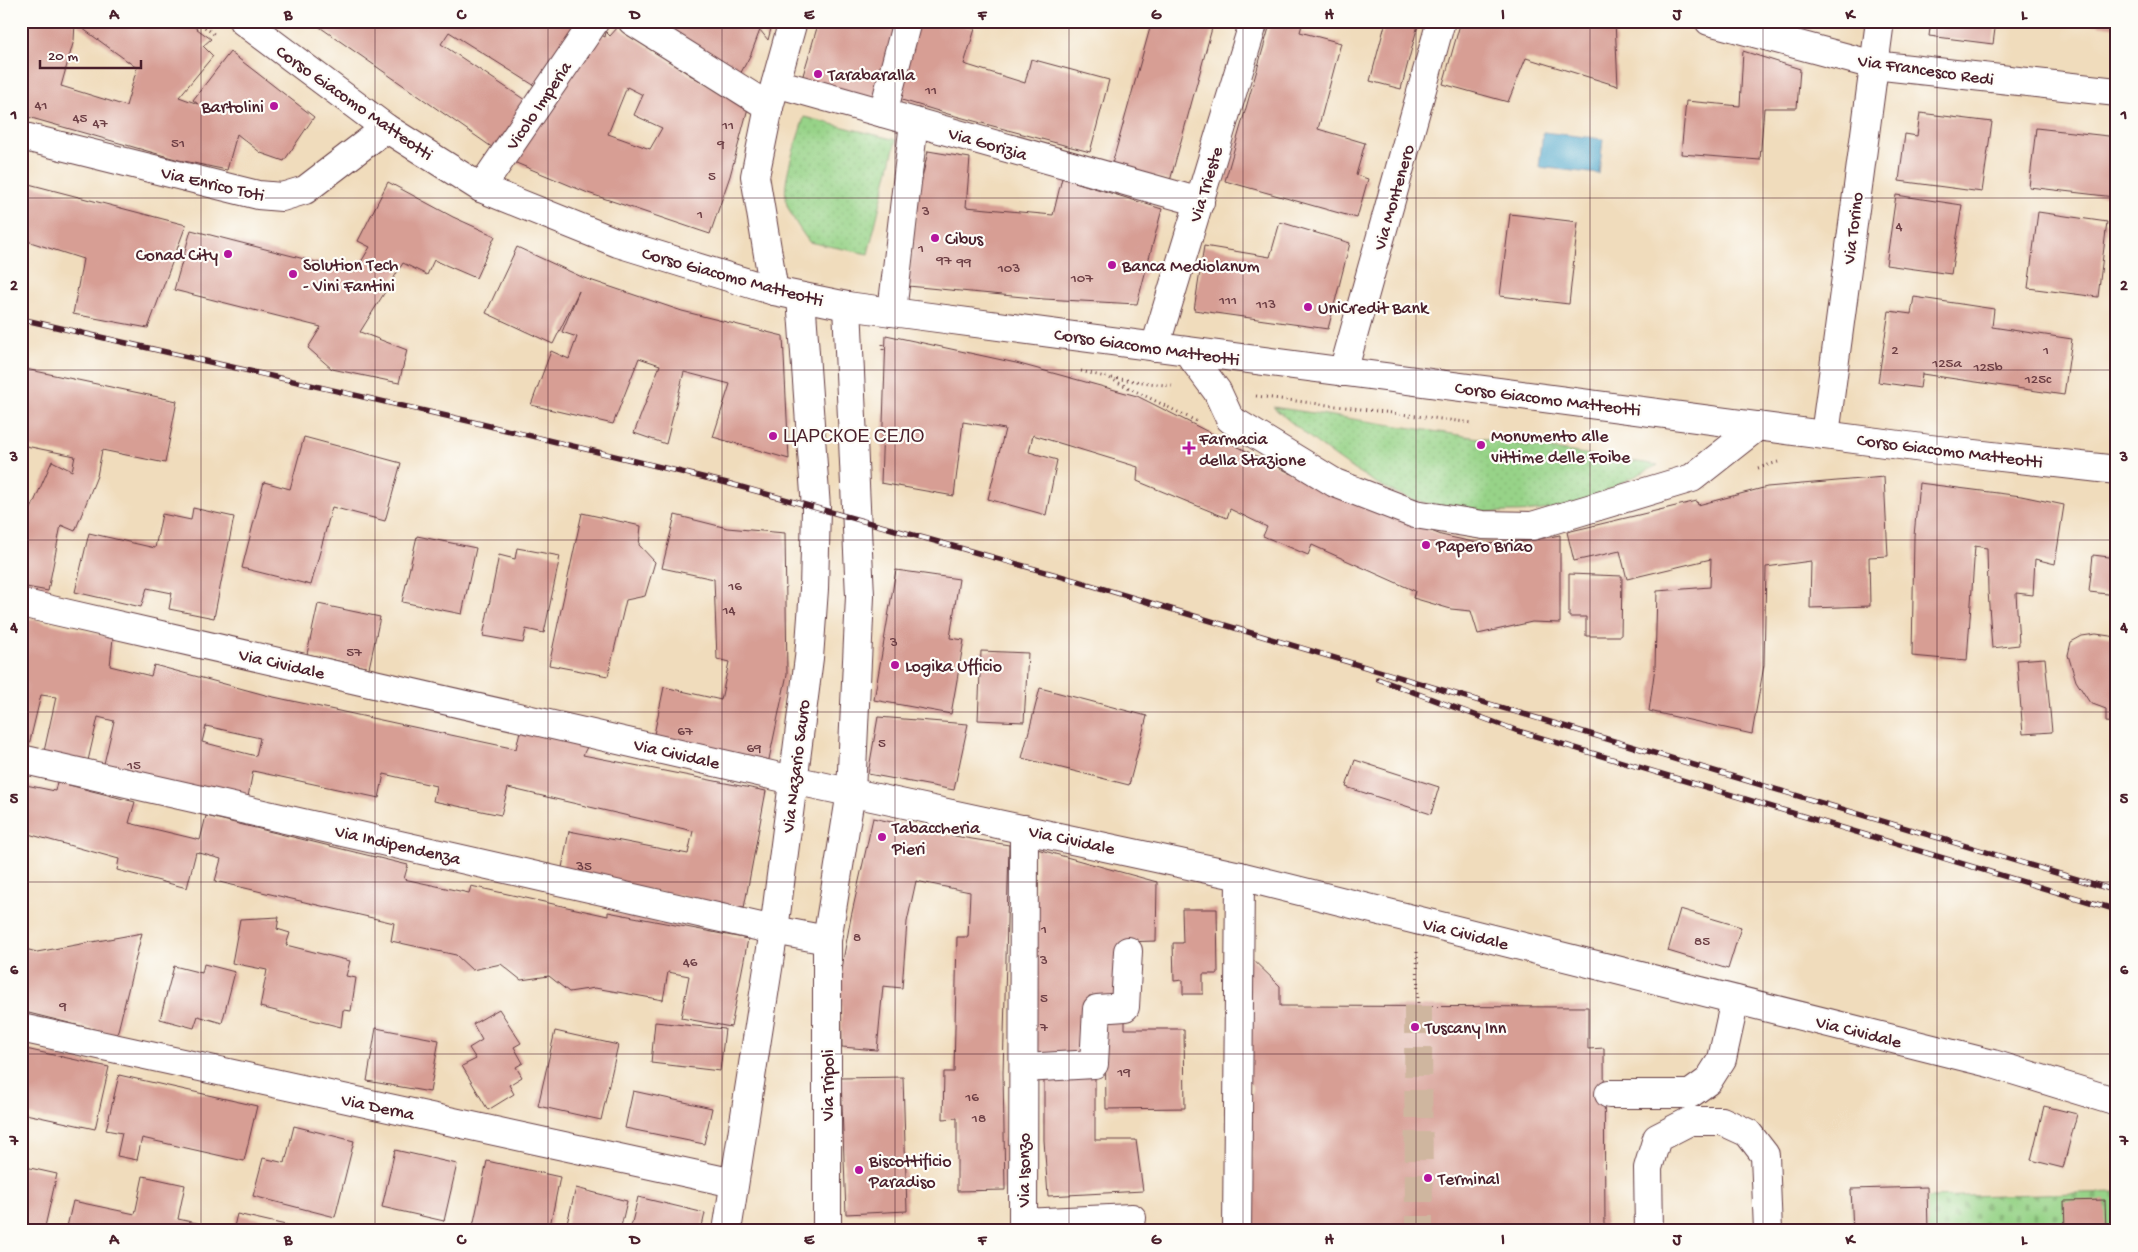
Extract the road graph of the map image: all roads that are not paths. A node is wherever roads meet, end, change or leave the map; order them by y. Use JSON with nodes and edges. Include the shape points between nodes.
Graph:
{"nodes":[{"id":1,"x":243,"y":21,"type":"edge"},
{"id":2,"x":595,"y":21,"type":"edge"},
{"id":3,"x":632,"y":21,"type":"edge"},
{"id":4,"x":793,"y":21,"type":"edge"},
{"id":5,"x":907,"y":21,"type":"edge"},
{"id":6,"x":1254,"y":21,"type":"edge"},
{"id":7,"x":1441,"y":21,"type":"edge"},
{"id":8,"x":1709,"y":21,"type":"edge"},
{"id":9,"x":1880,"y":21,"type":"edge"},
{"id":10,"x":1874,"y":65,"type":"junction"},
{"id":11,"x":2117,"y":92,"type":"edge"},
{"id":12,"x":773,"y":95,"type":"junction"},
{"id":13,"x":883,"y":113,"type":"junction"},
{"id":14,"x":914,"y":122,"type":"junction"},
{"id":15,"x":386,"y":128,"type":"junction"},
{"id":16,"x":21,"y":136,"type":"edge"},
{"id":17,"x":481,"y":188,"type":"junction"},
{"id":18,"x":1200,"y":202,"type":"junction"},
{"id":19,"x":774,"y":291,"type":"junction"},
{"id":20,"x":801,"y":297,"type":"junction"},
{"id":21,"x":847,"y":306,"type":"junction"},
{"id":22,"x":892,"y":312,"type":"junction"},
{"id":23,"x":1155,"y":347,"type":"junction"},
{"id":24,"x":1187,"y":351,"type":"junction"},
{"id":25,"x":1343,"y":372,"type":"junction"},
{"id":26,"x":1758,"y":426,"type":"junction"},
{"id":27,"x":1825,"y":435,"type":"junction"},
{"id":28,"x":2117,"y":470,"type":"edge"},
{"id":29,"x":21,"y":603,"type":"edge"},
{"id":30,"x":21,"y":759,"type":"edge"},
{"id":31,"x":793,"y":780,"type":"junction"},
{"id":32,"x":850,"y":792,"type":"junction"},
{"id":33,"x":1024,"y":829,"type":"junction"},
{"id":34,"x":1240,"y":876,"type":"junction"},
{"id":35,"x":774,"y":930,"type":"junction"},
{"id":36,"x":827,"y":940,"type":"junction"},
{"id":37,"x":1128,"y":951,"type":"dead end"},
{"id":38,"x":1735,"y":1000,"type":"junction"},
{"id":39,"x":21,"y":1028,"type":"edge"},
{"id":40,"x":1024,"y":1068,"type":"junction"},
{"id":41,"x":1609,"y":1094,"type":"dead end"},
{"id":42,"x":2117,"y":1102,"type":"edge"},
{"id":43,"x":734,"y":1183,"type":"junction"},
{"id":44,"x":1132,"y":1218,"type":"dead end"},
{"id":45,"x":726,"y":1231,"type":"edge"},
{"id":46,"x":827,"y":1231,"type":"edge"},
{"id":47,"x":1237,"y":1231,"type":"edge"},
{"id":48,"x":1648,"y":1231,"type":"edge"},
{"id":49,"x":1768,"y":1231,"type":"edge"}],
"edges":[{"from":1,"to":15,"type":"street","name":"Corso Giacomo Matteotti"},
{"from":2,"to":17,"type":"street","name":"Vicolo Imperia"},
{"from":3,"to":12,"type":"street","name":"Via Gorizia"},
{"from":4,"to":12,"type":"street"},
{"from":5,"to":13,"type":"street"},
{"from":6,"to":18,"type":"street","name":"Via Trieste"},
{"from":7,"to":25,"type":"street","name":"Via Montenero"},
{"from":8,"to":10,"type":"street","name":"Via Francesco Redi"},
{"from":9,"to":10,"type":"street","name":"Via Torino"},
{"from":10,"to":11,"type":"street","name":"Via Francesco Redi"},
{"from":10,"to":27,"type":"street","name":"Via Torino"},
{"from":12,"to":13,"type":"street","name":"Via Gorizia"},
{"from":12,"to":19,"type":"street","via":[[756,176]]},
{"from":13,"to":14,"type":"street","name":"Via Gorizia"},
{"from":14,"to":18,"type":"street","name":"Via Gorizia"},
{"from":14,"to":22,"type":"street"},
{"from":15,"to":16,"type":"street","name":"Via Enrico Toti","via":[[305,190],[282,197],[258,195]]},
{"from":15,"to":17,"type":"street","name":"Corso Giacomo Matteotti"},
{"from":17,"to":19,"type":"street","name":"Corso Giacomo Matteotti","via":[[618,244]]},
{"from":18,"to":23,"type":"street","name":"Via Trieste"},
{"from":19,"to":20,"type":"street","name":"Corso Giacomo Matteotti"},
{"from":20,"to":21,"type":"street","name":"Corso Giacomo Matteotti"},
{"from":20,"to":31,"type":"street","name":"Via Nazario Sauro","via":[[816,508],[809,658]]},
{"from":21,"to":22,"type":"street","name":"Corso Giacomo Matteotti"},
{"from":21,"to":32,"type":"street","via":[[860,596]]},
{"from":22,"to":23,"type":"street","name":"Corso Giacomo Matteotti"},
{"from":23,"to":24,"type":"street","name":"Corso Giacomo Matteotti"},
{"from":24,"to":25,"type":"street","name":"Corso Giacomo Matteotti"},
{"from":24,"to":26,"type":"street","via":[[1217,391],[1230,419],[1335,483],[1415,514],[1483,525],[1532,526],[1692,478]]},
{"from":25,"to":26,"type":"street","name":"Corso Giacomo Matteotti"},
{"from":26,"to":27,"type":"street","name":"Corso Giacomo Matteotti"},
{"from":27,"to":28,"type":"street","name":"Corso Giacomo Matteotti"},
{"from":29,"to":31,"type":"street","name":"Via Cividale"},
{"from":30,"to":35,"type":"street","name":"Via Indipendenza"},
{"from":31,"to":32,"type":"street","name":"Via Cividale"},
{"from":31,"to":35,"type":"street","name":"Via Nazario Sauro"},
{"from":32,"to":33,"type":"street","name":"Via Cividale"},
{"from":32,"to":36,"type":"street"},
{"from":33,"to":34,"type":"street","name":"Via Cividale"},
{"from":33,"to":40,"type":"street","name":"Via Isonzo"},
{"from":34,"to":38,"type":"street","name":"Via Cividale"},
{"from":34,"to":47,"type":"street"},
{"from":35,"to":36,"type":"street","name":"Via Indipendenza"},
{"from":35,"to":43,"type":"street","name":"Via Nazario Sauro"},
{"from":36,"to":46,"type":"street","name":"Via Tripoli"},
{"from":37,"to":40,"type":"street","via":[[1125,1007],[1097,1009],[1094,1064]]},
{"from":38,"to":41,"type":"street","via":[[1722,1059],[1708,1081],[1690,1094]]},
{"from":38,"to":42,"type":"street","name":"Via Cividale","via":[[1993,1064]]},
{"from":39,"to":43,"type":"street","name":"Via Derna"},
{"from":40,"to":44,"type":"street","name":"Via Isonzo","via":[[1023,1223]]},
{"from":43,"to":45,"type":"street","name":"Via Nazario Sauro"},
{"from":48,"to":49,"type":"street","via":[[1648,1168],[1657,1138],[1690,1121],[1722,1121],[1748,1133],[1765,1155]]}]}
